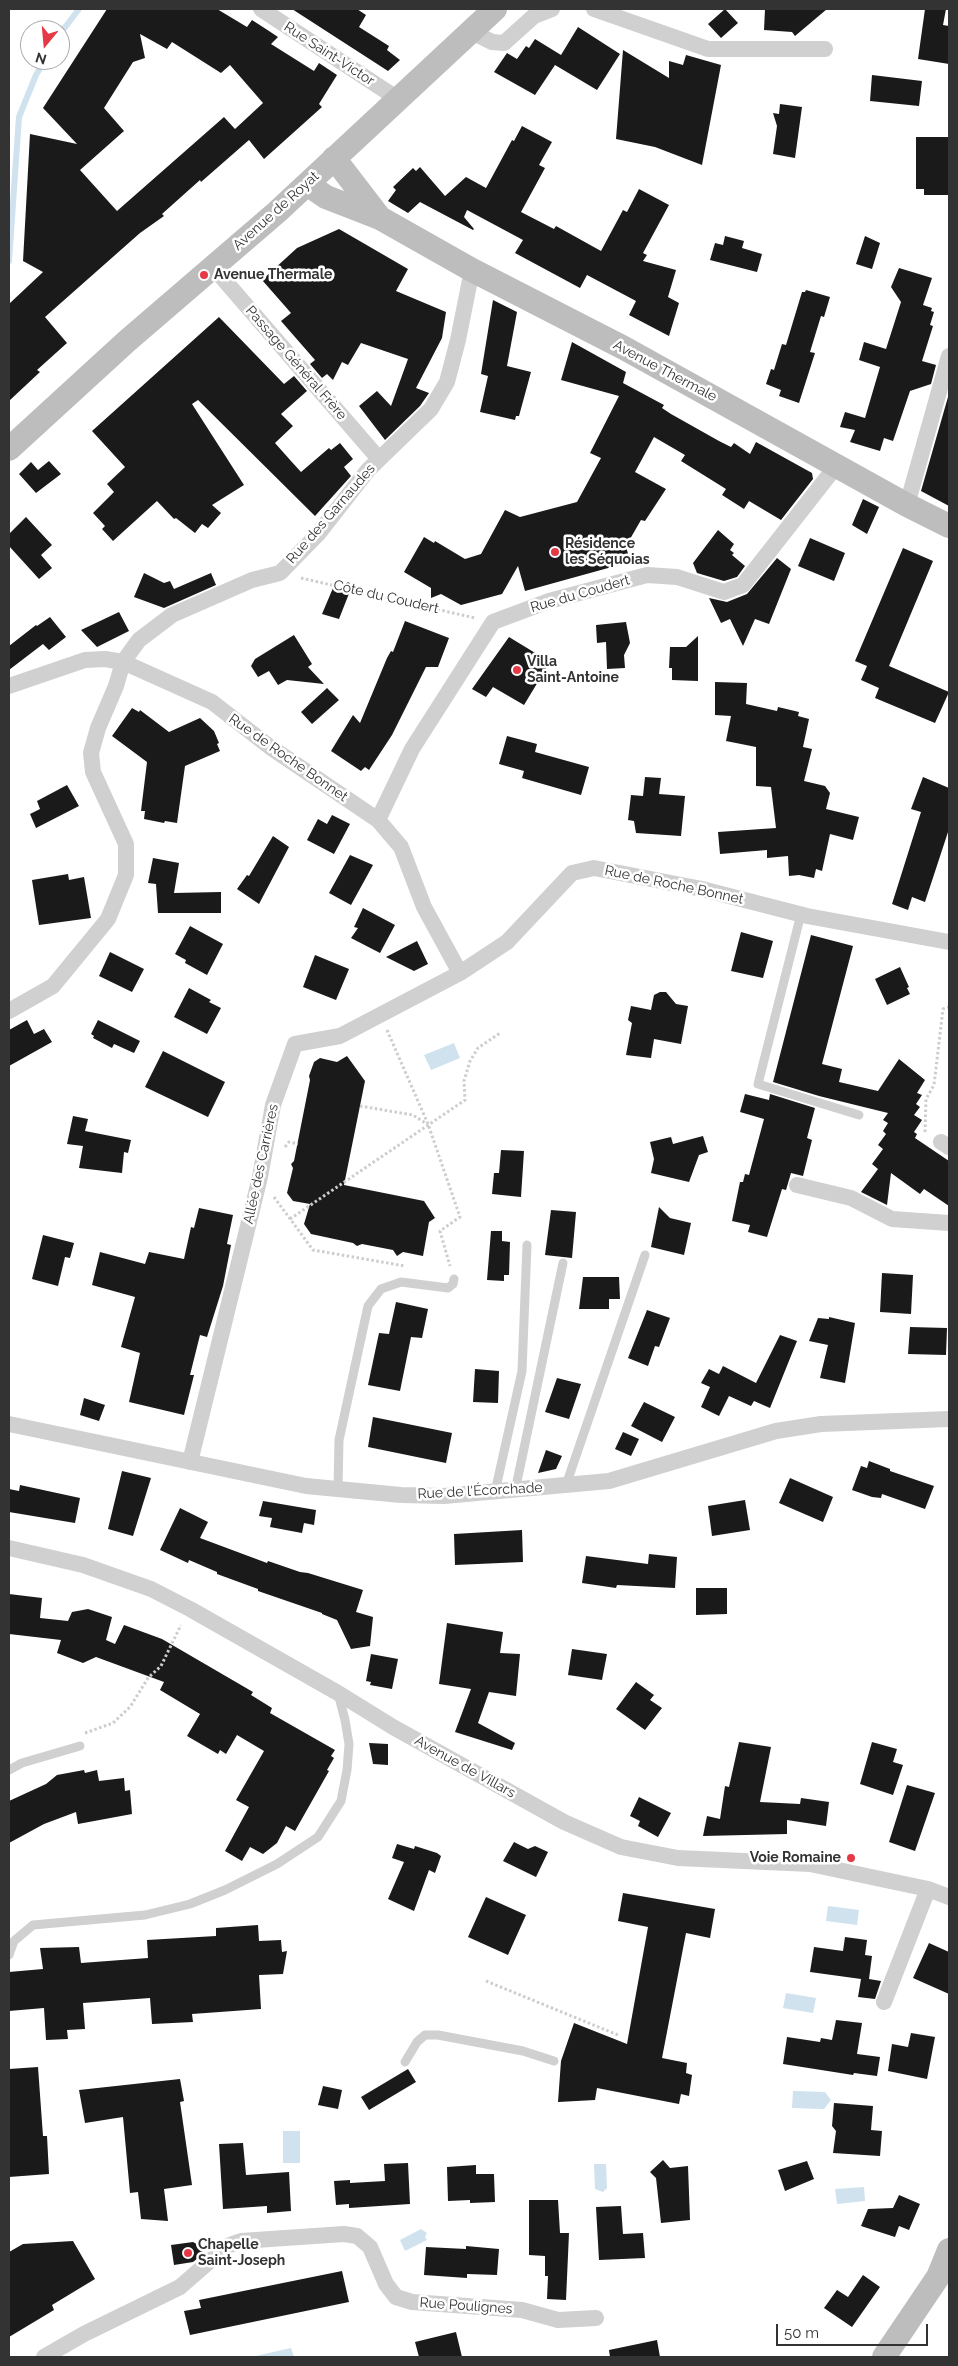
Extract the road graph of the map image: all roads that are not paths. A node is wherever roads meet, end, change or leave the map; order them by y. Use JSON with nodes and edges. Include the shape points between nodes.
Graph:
{"nodes":[{"id":1,"x":261,"y":9,"type":"edge"},
{"id":2,"x":495,"y":9,"type":"edge"},
{"id":3,"x":552,"y":9,"type":"edge"},
{"id":4,"x":594,"y":9,"type":"edge"},
{"id":5,"x":472,"y":32,"type":"junction"},
{"id":6,"x":825,"y":49,"type":"dead end"},
{"id":7,"x":398,"y":99,"type":"junction"},
{"id":8,"x":334,"y":158,"type":"junction"},
{"id":9,"x":307,"y":184,"type":"junction"},
{"id":10,"x":380,"y":218,"type":"junction"},
{"id":11,"x":213,"y":267,"type":"junction"},
{"id":12,"x":472,"y":270,"type":"junction"},
{"id":13,"x":949,"y":356,"type":"edge"},
{"id":14,"x":9,"y":449,"type":"edge"},
{"id":15,"x":379,"y":459,"type":"junction"},
{"id":16,"x":837,"y":465,"type":"junction"},
{"id":17,"x":907,"y":505,"type":"junction"},
{"id":18,"x":949,"y":526,"type":"edge"},
{"id":19,"x":123,"y":662,"type":"junction"},
{"id":20,"x":9,"y":686,"type":"edge"},
{"id":21,"x":378,"y":820,"type":"junction"},
{"id":22,"x":801,"y":914,"type":"junction"},
{"id":23,"x":949,"y":942,"type":"edge"},
{"id":24,"x":460,"y":973,"type":"junction"},
{"id":25,"x":9,"y":1011,"type":"edge"},
{"id":26,"x":859,"y":1115,"type":"dead end"},
{"id":27,"x":797,"y":1185,"type":"dead end"},
{"id":28,"x":949,"y":1223,"type":"edge"},
{"id":29,"x":527,"y":1244,"type":"dead end"},
{"id":30,"x":645,"y":1255,"type":"dead end"},
{"id":31,"x":562,"y":1263,"type":"dead end"},
{"id":32,"x":454,"y":1279,"type":"road end"},
{"id":33,"x":949,"y":1419,"type":"edge"},
{"id":34,"x":9,"y":1424,"type":"edge"},
{"id":35,"x":190,"y":1462,"type":"junction"},
{"id":36,"x":566,"y":1485,"type":"junction"},
{"id":37,"x":338,"y":1489,"type":"junction"},
{"id":38,"x":515,"y":1491,"type":"junction"},
{"id":39,"x":495,"y":1492,"type":"junction"},
{"id":40,"x":9,"y":1548,"type":"edge"},
{"id":41,"x":338,"y":1693,"type":"junction"},
{"id":42,"x":80,"y":1746,"type":"road end"},
{"id":43,"x":9,"y":1770,"type":"edge"},
{"id":44,"x":928,"y":1889,"type":"junction"},
{"id":45,"x":949,"y":1897,"type":"edge"},
{"id":46,"x":9,"y":1955,"type":"edge"},
{"id":47,"x":884,"y":2002,"type":"dead end"},
{"id":48,"x":554,"y":2061,"type":"dead end"},
{"id":49,"x":405,"y":2062,"type":"dead end"},
{"id":50,"x":949,"y":2250,"type":"edge"},
{"id":51,"x":596,"y":2318,"type":"dead end"},
{"id":52,"x":44,"y":2357,"type":"edge"},
{"id":53,"x":884,"y":2357,"type":"edge"}],
"edges":[{"from":1,"to":7,"type":"street","name":"Rue Saint-Victor"},
{"from":2,"to":5,"type":"main road","name":"Avenue de Royat"},
{"from":3,"to":5,"type":"street","via":[[534,16],[504,43],[492,42]]},
{"from":4,"to":6,"type":"street","via":[[708,49]]},
{"from":5,"to":7,"type":"main road","name":"Avenue de Royat"},
{"from":7,"to":8,"type":"main road","name":"Avenue de Royat"},
{"from":8,"to":9,"type":"main road","name":"Avenue de Royat"},
{"from":8,"to":10,"type":"main road","name":"Avenue Thermale"},
{"from":9,"to":10,"type":"main road","name":"Avenue Thermale","via":[[326,197]]},
{"from":9,"to":11,"type":"main road","name":"Avenue de Royat"},
{"from":10,"to":12,"type":"main road","name":"Avenue Thermale"},
{"from":11,"to":14,"type":"main road","name":"Avenue de Royat"},
{"from":11,"to":15,"type":"street","name":"Passage Général Frère"},
{"from":12,"to":15,"type":"street","name":"Rue des Garnaudes","via":[[447,382],[431,409]]},
{"from":12,"to":16,"type":"main road","name":"Avenue Thermale","via":[[624,348]]},
{"from":13,"to":17,"type":"street"},
{"from":15,"to":19,"type":"street","name":"Rue des Garnaudes","via":[[318,534],[280,573],[252,580],[172,614],[139,640]]},
{"from":16,"to":17,"type":"main road","name":"Avenue Thermale"},
{"from":16,"to":21,"type":"street","name":"Rue du Coudert","via":[[743,585],[724,592],[677,576],[647,575],[549,601],[493,622],[412,749]]},
{"from":17,"to":18,"type":"main road","name":"Avenue Thermale"},
{"from":19,"to":20,"type":"street","via":[[85,660]]},
{"from":19,"to":21,"type":"street","name":"Rue de Roche Bonnet","via":[[212,702],[270,747]]},
{"from":19,"to":25,"type":"street","name":"Rue des Garnaudes","via":[[91,753],[93,772],[126,844],[126,875],[108,919],[53,986]]},
{"from":21,"to":24,"type":"street","name":"Rue de Roche Bonnet","via":[[401,847],[424,907]]},
{"from":22,"to":23,"type":"street","name":"Rue de Roche Bonnet"},
{"from":22,"to":24,"type":"street","name":"Rue de Roche Bonnet","via":[[702,889],[594,868],[572,873],[506,942]]},
{"from":22,"to":26,"type":"lane","via":[[758,1084]]},
{"from":24,"to":35,"type":"street","name":"Allée des Carrières","via":[[340,1036],[295,1044],[273,1105],[260,1176]]},
{"from":27,"to":28,"type":"street","via":[[851,1198],[892,1219]]},
{"from":29,"to":39,"type":"lane","via":[[522,1371]]},
{"from":30,"to":36,"type":"lane"},
{"from":31,"to":38,"type":"lane"},
{"from":32,"to":37,"type":"lane","via":[[448,1288],[401,1282],[382,1289],[368,1306],[339,1440]]},
{"from":33,"to":36,"type":"street","name":"Rue de l'Écorchade","via":[[821,1424],[776,1431],[609,1481]]},
{"from":34,"to":35,"type":"street","name":"Rue de l'Écorchade"},
{"from":35,"to":37,"type":"street","name":"Rue de l'Écorchade","via":[[306,1486]]},
{"from":36,"to":38,"type":"street","name":"Rue de l'Écorchade"},
{"from":37,"to":39,"type":"street","name":"Rue de l'Écorchade","via":[[444,1496]]},
{"from":38,"to":39,"type":"street","name":"Rue de l'Écorchade"},
{"from":40,"to":41,"type":"street","name":"Avenue de Villars","via":[[82,1565],[151,1590]]},
{"from":41,"to":44,"type":"street","name":"Avenue de Villars","via":[[564,1822],[621,1847],[678,1858],[810,1864]]},
{"from":41,"to":46,"type":"lane","via":[[349,1744],[347,1770],[340,1801],[318,1837],[277,1864],[190,1904],[145,1915],[33,1925],[14,1941]]},
{"from":42,"to":43,"type":"lane"},
{"from":44,"to":45,"type":"street","name":"Avenue de Villars"},
{"from":44,"to":47,"type":"street"},
{"from":48,"to":49,"type":"lane","via":[[523,2051],[425,2035]]},
{"from":50,"to":53,"type":"main road","via":[[938,2277]]},
{"from":51,"to":52,"type":"street","name":"Rue Poulignes","via":[[558,2320],[522,2310],[412,2302],[396,2297],[386,2284],[370,2247],[357,2236],[344,2234],[241,2241],[227,2246],[180,2287]]}]}
